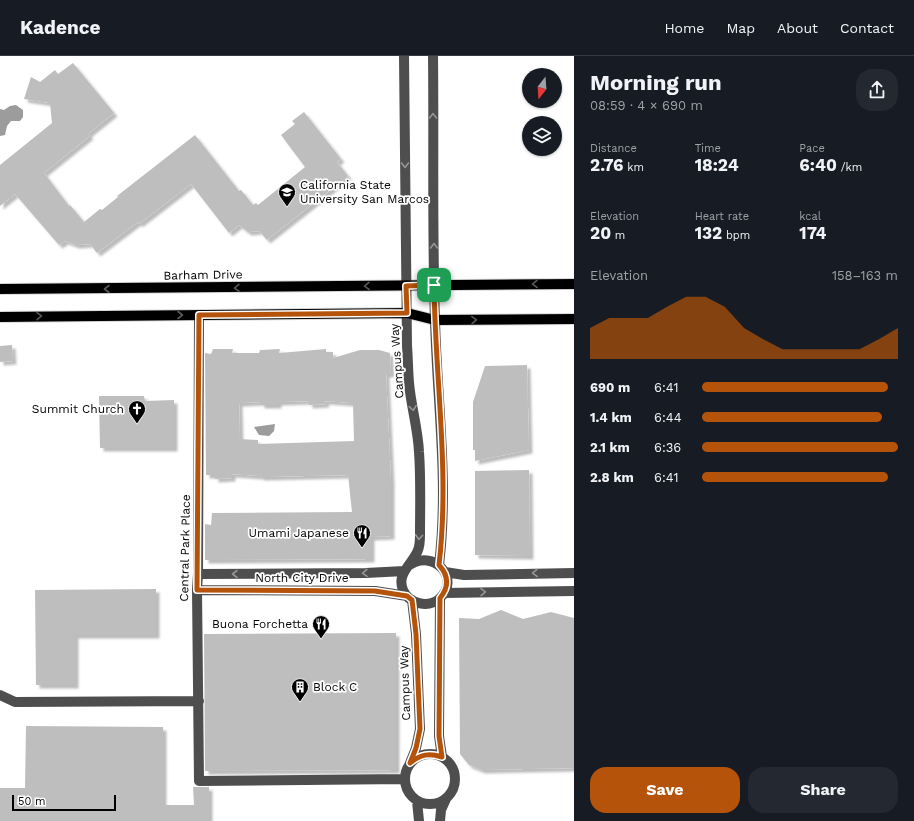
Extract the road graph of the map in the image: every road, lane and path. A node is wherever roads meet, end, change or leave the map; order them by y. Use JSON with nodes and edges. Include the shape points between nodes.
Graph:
{"nodes":[{"id":1,"x":404,"y":56,"type":"edge"},
{"id":2,"x":433,"y":56,"type":"edge"},
{"id":3,"x":574,"y":284,"type":"edge"},
{"id":4,"x":434,"y":285,"type":"junction"},
{"id":5,"x":406,"y":286,"type":"junction"},
{"id":6,"x":0,"y":290,"type":"edge"},
{"id":7,"x":407,"y":313,"type":"junction"},
{"id":8,"x":199,"y":315,"type":"junction"},
{"id":9,"x":0,"y":317,"type":"edge"},
{"id":10,"x":574,"y":319,"type":"edge"},
{"id":11,"x":434,"y":320,"type":"junction"},
{"id":12,"x":406,"y":568,"type":"junction"},
{"id":13,"x":442,"y":568,"type":"junction"},
{"id":14,"x":574,"y":573,"type":"edge"},
{"id":15,"x":198,"y":574,"type":"junction"},
{"id":16,"x":197,"y":590,"type":"junction"},
{"id":17,"x":574,"y":591,"type":"edge"},
{"id":18,"x":442,"y":595,"type":"junction"},
{"id":19,"x":409,"y":598,"type":"junction"},
{"id":20,"x":0,"y":695,"type":"edge"},
{"id":21,"x":199,"y":701,"type":"junction"},
{"id":22,"x":442,"y":757,"type":"junction"},
{"id":23,"x":410,"y":763,"type":"junction"},
{"id":24,"x":405,"y":779,"type":"junction"},
{"id":25,"x":446,"y":799,"type":"junction"},
{"id":26,"x":417,"y":800,"type":"junction"},
{"id":27,"x":419,"y":821,"type":"edge"},
{"id":28,"x":440,"y":821,"type":"edge"}],
"edges":[{"from":1,"to":5,"type":"street","name":"Campus Way","one_way":true},
{"from":4,"to":2,"type":"street","one_way":true},
{"from":3,"to":4,"type":"main road","one_way":true},
{"from":4,"to":5,"type":"main road","name":"Barham Drive"},
{"from":4,"to":11,"type":"street"},
{"from":5,"to":6,"type":"main road","name":"Barham Drive","one_way":true},
{"from":5,"to":7,"type":"street","name":"Campus Way"},
{"from":7,"to":8,"type":"main road"},
{"from":7,"to":11,"type":"main road"},
{"from":7,"to":12,"type":"street","name":"Campus Way","one_way":true,"via":[[409,384],[419,452],[420,536],[418,550]]},
{"from":9,"to":8,"type":"main road","one_way":true},
{"from":8,"to":15,"type":"street","name":"Central Park Place"},
{"from":11,"to":10,"type":"main road","one_way":true},
{"from":11,"to":13,"type":"street","via":[[442,440]]},
{"from":12,"to":13,"type":"street","via":[[421,559],[428,559]]},
{"from":12,"to":15,"type":"street","name":"North City Drive","one_way":true,"via":[[388,573]]},
{"from":12,"to":19,"type":"street","name":"Campus Way","via":[[401,578]]},
{"from":14,"to":13,"type":"street","one_way":true,"via":[[464,575]]},
{"from":13,"to":18,"type":"street","via":[[447,586]]},
{"from":15,"to":16,"type":"street","name":"Central Park Place"},
{"from":16,"to":19,"type":"street","name":"North City Drive","via":[[375,591]]},
{"from":16,"to":21,"type":"street","name":"Central Park Place"},
{"from":18,"to":17,"type":"street","one_way":true},
{"from":18,"to":19,"type":"street","via":[[426,604]]},
{"from":18,"to":22,"type":"street","via":[[439,736]]},
{"from":19,"to":23,"type":"street","name":"Campus Way","via":[[416,634],[420,729]]},
{"from":20,"to":21,"type":"street","via":[[15,702]]},
{"from":21,"to":24,"type":"street","name":"Central Park Place","via":[[199,781]]},
{"from":22,"to":23,"type":"street","via":[[425,754]]},
{"from":22,"to":25,"type":"street","via":[[449,762],[456,777],[452,793]]},
{"from":23,"to":24,"type":"street","name":"Campus Way"},
{"from":24,"to":26,"type":"street","via":[[408,792]]},
{"from":25,"to":26,"type":"street","via":[[432,804]]},
{"from":25,"to":28,"type":"street"},
{"from":26,"to":27,"type":"street"}]}
